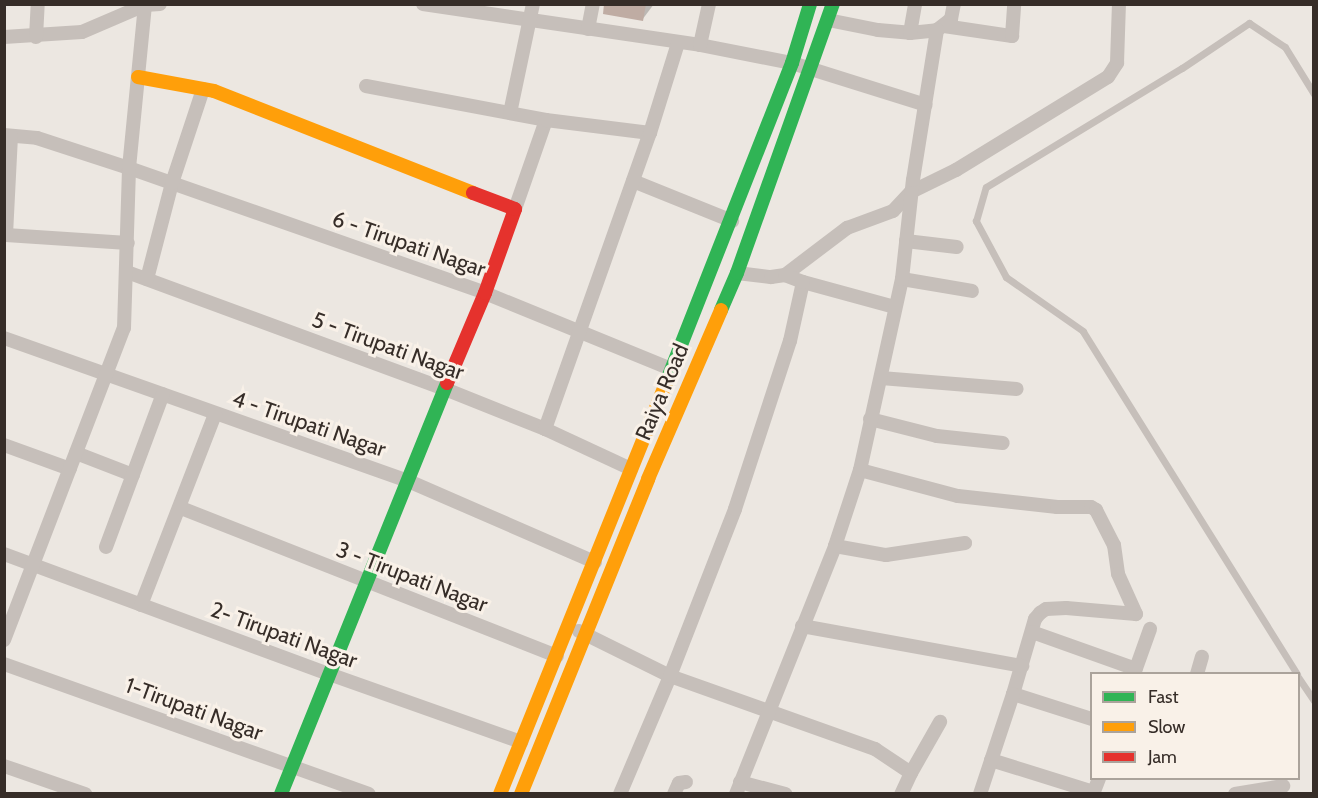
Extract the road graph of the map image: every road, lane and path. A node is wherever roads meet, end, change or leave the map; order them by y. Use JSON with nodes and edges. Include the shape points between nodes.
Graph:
{"nodes":[{"id":1,"x":38,"y":4,"type":"edge"},
{"id":2,"x":160,"y":4,"type":"edge"},
{"id":3,"x":423,"y":4,"type":"edge"},
{"id":4,"x":533,"y":4,"type":"edge"},
{"id":5,"x":593,"y":4,"type":"edge"},
{"id":6,"x":709,"y":4,"type":"edge"},
{"id":7,"x":810,"y":4,"type":"edge"},
{"id":8,"x":833,"y":4,"type":"edge"},
{"id":9,"x":915,"y":4,"type":"edge"},
{"id":10,"x":954,"y":4,"type":"edge"},
{"id":11,"x":1014,"y":4,"type":"edge"},
{"id":12,"x":1119,"y":4,"type":"edge"},
{"id":13,"x":145,"y":5,"type":"edge"},
{"id":14,"x":828,"y":20,"type":"junction"},
{"id":15,"x":531,"y":21,"type":"junction"},
{"id":16,"x":941,"y":28,"type":"junction"},
{"id":17,"x":588,"y":29,"type":"junction"},
{"id":18,"x":910,"y":33,"type":"junction"},
{"id":19,"x":4,"y":37,"type":"edge"},
{"id":20,"x":36,"y":37,"type":"junction"},
{"id":21,"x":678,"y":43,"type":"junction"},
{"id":22,"x":700,"y":45,"type":"junction"},
{"id":23,"x":792,"y":63,"type":"junction"},
{"id":24,"x":812,"y":70,"type":"junction"},
{"id":25,"x":138,"y":77,"type":"junction"},
{"id":26,"x":366,"y":86,"type":"dead end"},
{"id":27,"x":203,"y":89,"type":"junction"},
{"id":28,"x":1314,"y":94,"type":"edge"},
{"id":29,"x":926,"y":105,"type":"junction"},
{"id":30,"x":510,"y":113,"type":"junction"},
{"id":31,"x":546,"y":120,"type":"junction"},
{"id":32,"x":650,"y":134,"type":"junction"},
{"id":33,"x":8,"y":136,"type":"edge"},
{"id":34,"x":129,"y":168,"type":"junction"},
{"id":35,"x":633,"y":181,"type":"junction"},
{"id":36,"x":172,"y":183,"type":"junction"},
{"id":37,"x":911,"y":192,"type":"junction"},
{"id":38,"x":515,"y":209,"type":"junction"},
{"id":39,"x":732,"y":221,"type":"junction"},
{"id":40,"x":906,"y":241,"type":"junction"},
{"id":41,"x":128,"y":243,"type":"junction"},
{"id":42,"x":957,"y":247,"type":"dead end"},
{"id":43,"x":128,"y":272,"type":"junction"},
{"id":44,"x":737,"y":273,"type":"junction"},
{"id":45,"x":785,"y":275,"type":"junction"},
{"id":46,"x":147,"y":279,"type":"junction"},
{"id":47,"x":902,"y":279,"type":"junction"},
{"id":48,"x":803,"y":282,"type":"junction"},
{"id":49,"x":972,"y":291,"type":"dead end"},
{"id":50,"x":484,"y":293,"type":"junction"},
{"id":51,"x":895,"y":308,"type":"junction"},
{"id":52,"x":577,"y":333,"type":"junction"},
{"id":53,"x":4,"y":338,"type":"edge"},
{"id":54,"x":671,"y":369,"type":"junction"},
{"id":55,"x":106,"y":373,"type":"junction"},
{"id":56,"x":881,"y":378,"type":"junction"},
{"id":57,"x":445,"y":389,"type":"junction"},
{"id":58,"x":1017,"y":389,"type":"dead end"},
{"id":59,"x":163,"y":394,"type":"junction"},
{"id":60,"x":215,"y":414,"type":"junction"},
{"id":61,"x":870,"y":419,"type":"junction"},
{"id":62,"x":545,"y":429,"type":"junction"},
{"id":63,"x":1003,"y":443,"type":"dead end"},
{"id":64,"x":4,"y":445,"type":"edge"},
{"id":65,"x":76,"y":453,"type":"junction"},
{"id":66,"x":70,"y":469,"type":"junction"},
{"id":67,"x":631,"y":469,"type":"junction"},
{"id":68,"x":860,"y":470,"type":"junction"},
{"id":69,"x":133,"y":475,"type":"junction"},
{"id":70,"x":406,"y":480,"type":"junction"},
{"id":71,"x":180,"y":508,"type":"junction"},
{"id":72,"x":965,"y":543,"type":"dead end"},
{"id":73,"x":835,"y":546,"type":"junction"},
{"id":74,"x":106,"y":547,"type":"dead end"},
{"id":75,"x":4,"y":554,"type":"edge"},
{"id":76,"x":595,"y":562,"type":"junction"},
{"id":77,"x":33,"y":566,"type":"junction"},
{"id":78,"x":368,"y":583,"type":"junction"},
{"id":79,"x":141,"y":605,"type":"junction"},
{"id":80,"x":802,"y":626,"type":"junction"},
{"id":81,"x":569,"y":627,"type":"junction"},
{"id":82,"x":1150,"y":629,"type":"dead end"},
{"id":83,"x":1032,"y":632,"type":"junction"},
{"id":84,"x":586,"y":634,"type":"junction"},
{"id":85,"x":4,"y":640,"type":"edge"},
{"id":86,"x":557,"y":656,"type":"junction"},
{"id":87,"x":1202,"y":657,"type":"dead end"},
{"id":88,"x":4,"y":664,"type":"edge"},
{"id":89,"x":1022,"y":666,"type":"junction"},
{"id":90,"x":1135,"y":671,"type":"edge"},
{"id":91,"x":1198,"y":672,"type":"edge"},
{"id":92,"x":1296,"y":672,"type":"edge"},
{"id":93,"x":329,"y":674,"type":"junction"},
{"id":94,"x":670,"y":676,"type":"junction"},
{"id":95,"x":1300,"y":678,"type":"edge"},
{"id":96,"x":1013,"y":694,"type":"junction"},
{"id":97,"x":1314,"y":700,"type":"edge"},
{"id":98,"x":767,"y":713,"type":"junction"},
{"id":99,"x":1090,"y":718,"type":"edge"},
{"id":100,"x":940,"y":722,"type":"dead end"},
{"id":101,"x":521,"y":742,"type":"junction"},
{"id":102,"x":991,"y":760,"type":"junction"},
{"id":103,"x":4,"y":766,"type":"edge"},
{"id":104,"x":291,"y":766,"type":"junction"},
{"id":105,"x":911,"y":773,"type":"junction"},
{"id":106,"x":686,"y":782,"type":"dead end"},
{"id":107,"x":1283,"y":786,"type":"dead end"},
{"id":108,"x":738,"y":788,"type":"edge"},
{"id":109,"x":1095,"y":788,"type":"edge"},
{"id":110,"x":85,"y":794,"type":"edge"},
{"id":111,"x":281,"y":794,"type":"edge"},
{"id":112,"x":369,"y":794,"type":"edge"},
{"id":113,"x":500,"y":794,"type":"edge"},
{"id":114,"x":521,"y":794,"type":"edge"},
{"id":115,"x":620,"y":794,"type":"edge"},
{"id":116,"x":674,"y":794,"type":"edge"},
{"id":117,"x":785,"y":794,"type":"edge"},
{"id":118,"x":901,"y":794,"type":"edge"},
{"id":119,"x":980,"y":794,"type":"edge"},
{"id":120,"x":1235,"y":794,"type":"edge"}],
"edges":[{"from":1,"to":20,"type":"street"},
{"from":2,"to":13,"type":"street"},
{"from":3,"to":15,"type":"street"},
{"from":4,"to":15,"type":"street"},
{"from":5,"to":17,"type":"street"},
{"from":6,"to":22,"type":"street"},
{"from":7,"to":23,"type":"street","name":"Raiya Road"},
{"from":8,"to":14,"type":"street","name":"Raiya Road"},
{"from":9,"to":18,"type":"street"},
{"from":10,"to":16,"type":"street","via":[[951,19]]},
{"from":11,"to":16,"type":"street","via":[[1012,36]]},
{"from":12,"to":37,"type":"street","via":[[1117,63],[1108,77],[956,170]]},
{"from":13,"to":20,"type":"street","via":[[82,32]]},
{"from":13,"to":25,"type":"street"},
{"from":14,"to":18,"type":"street"},
{"from":14,"to":24,"type":"street","name":"Raiya Road"},
{"from":15,"to":17,"type":"street"},
{"from":15,"to":30,"type":"street"},
{"from":16,"to":18,"type":"street"},
{"from":16,"to":29,"type":"street"},
{"from":17,"to":21,"type":"street"},
{"from":19,"to":20,"type":"street"},
{"from":21,"to":22,"type":"street"},
{"from":21,"to":32,"type":"street"},
{"from":22,"to":23,"type":"street"},
{"from":23,"to":24,"type":"street"},
{"from":23,"to":39,"type":"street","name":"Raiya Road"},
{"from":24,"to":29,"type":"street"},
{"from":24,"to":44,"type":"street","name":"Raiya Road"},
{"from":25,"to":27,"type":"street"},
{"from":25,"to":34,"type":"street"},
{"from":26,"to":30,"type":"street"},
{"from":27,"to":36,"type":"street"},
{"from":27,"to":38,"type":"street"},
{"from":28,"to":92,"type":"lane","via":[[1285,47],[1249,23],[986,187],[976,221],[1006,277],[1083,331]]},
{"from":29,"to":37,"type":"street"},
{"from":30,"to":31,"type":"street"},
{"from":31,"to":32,"type":"street"},
{"from":31,"to":38,"type":"street"},
{"from":32,"to":35,"type":"street"},
{"from":33,"to":34,"type":"street","name":"6 - Tirupati Nagar","via":[[38,138]]},
{"from":33,"to":41,"type":"street","via":[[6,235]]},
{"from":34,"to":36,"type":"street","name":"6 - Tirupati Nagar"},
{"from":34,"to":41,"type":"street"},
{"from":35,"to":39,"type":"street"},
{"from":35,"to":52,"type":"street"},
{"from":36,"to":46,"type":"street"},
{"from":36,"to":50,"type":"street","name":"6 - Tirupati Nagar"},
{"from":37,"to":40,"type":"street"},
{"from":37,"to":45,"type":"street","via":[[893,212],[847,228]]},
{"from":38,"to":50,"type":"street"},
{"from":39,"to":54,"type":"street","name":"Raiya Road"},
{"from":40,"to":42,"type":"street"},
{"from":40,"to":47,"type":"street"},
{"from":41,"to":43,"type":"street"},
{"from":43,"to":46,"type":"street","name":"5 - Tirupati Nagar"},
{"from":43,"to":55,"type":"street","via":[[124,328]]},
{"from":44,"to":45,"type":"street"},
{"from":44,"to":84,"type":"street","name":"Raiya Road"},
{"from":45,"to":48,"type":"street"},
{"from":46,"to":57,"type":"street","name":"5 - Tirupati Nagar"},
{"from":47,"to":49,"type":"street"},
{"from":47,"to":51,"type":"street"},
{"from":48,"to":51,"type":"street"},
{"from":48,"to":94,"type":"street","via":[[790,341],[735,509]]},
{"from":50,"to":52,"type":"street","name":"6 - Tirupati Nagar"},
{"from":50,"to":57,"type":"street"},
{"from":51,"to":56,"type":"street"},
{"from":52,"to":54,"type":"street","name":"6 - Tirupati Nagar"},
{"from":52,"to":62,"type":"street"},
{"from":53,"to":55,"type":"street","name":"4 - Tirupati Nagar"},
{"from":54,"to":67,"type":"street","name":"Raiya Road"},
{"from":55,"to":59,"type":"street","name":"4 - Tirupati Nagar"},
{"from":55,"to":65,"type":"street"},
{"from":56,"to":58,"type":"street"},
{"from":56,"to":61,"type":"street"},
{"from":57,"to":62,"type":"street","name":"5 - Tirupati Nagar"},
{"from":57,"to":70,"type":"street"},
{"from":59,"to":60,"type":"street","name":"4 - Tirupati Nagar"},
{"from":59,"to":69,"type":"street"},
{"from":60,"to":70,"type":"street","name":"4 - Tirupati Nagar"},
{"from":60,"to":71,"type":"street"},
{"from":61,"to":63,"type":"street","via":[[937,436]]},
{"from":61,"to":68,"type":"street"},
{"from":62,"to":67,"type":"street","name":"5 - Tirupati Nagar"},
{"from":64,"to":66,"type":"street"},
{"from":65,"to":66,"type":"street"},
{"from":65,"to":69,"type":"street"},
{"from":66,"to":77,"type":"street"},
{"from":67,"to":76,"type":"street","name":"Raiya Road"},
{"from":68,"to":73,"type":"street"},
{"from":68,"to":83,"type":"street","via":[[958,496],[1096,510],[1114,545],[1118,574],[1136,614],[1046,609],[1035,619]]},
{"from":69,"to":74,"type":"street"},
{"from":70,"to":76,"type":"street","name":"4 - Tirupati Nagar"},
{"from":70,"to":78,"type":"street"},
{"from":71,"to":78,"type":"street","name":"3 - Tirupati Nagar"},
{"from":71,"to":79,"type":"street"},
{"from":72,"to":73,"type":"street","via":[[886,555]]},
{"from":73,"to":80,"type":"street"},
{"from":75,"to":77,"type":"street","name":"2- Tirupati Nagar"},
{"from":76,"to":81,"type":"street","name":"Raiya Road"},
{"from":77,"to":79,"type":"street","name":"2- Tirupati Nagar"},
{"from":77,"to":85,"type":"street"},
{"from":78,"to":86,"type":"street","name":"3 - Tirupati Nagar"},
{"from":78,"to":93,"type":"street"},
{"from":79,"to":93,"type":"street","name":"2- Tirupati Nagar"},
{"from":80,"to":89,"type":"street"},
{"from":80,"to":98,"type":"street"},
{"from":81,"to":84,"type":"street"},
{"from":81,"to":86,"type":"street","name":"Raiya Road"},
{"from":82,"to":90,"type":"street"},
{"from":83,"to":89,"type":"street"},
{"from":83,"to":90,"type":"street"},
{"from":84,"to":94,"type":"street"},
{"from":84,"to":114,"type":"street","name":"Raiya Road"},
{"from":86,"to":101,"type":"street","name":"Raiya Road"},
{"from":87,"to":91,"type":"street"},
{"from":88,"to":104,"type":"street","name":"1-Tirupati Nagar"},
{"from":89,"to":96,"type":"street"},
{"from":93,"to":101,"type":"street","name":"2- Tirupati Nagar"},
{"from":93,"to":104,"type":"street"},
{"from":94,"to":98,"type":"street"},
{"from":94,"to":115,"type":"street"},
{"from":95,"to":97,"type":"lane"},
{"from":96,"to":99,"type":"street"},
{"from":96,"to":102,"type":"street"},
{"from":98,"to":105,"type":"street","via":[[875,750]]},
{"from":98,"to":108,"type":"street"},
{"from":100,"to":105,"type":"street"},
{"from":101,"to":113,"type":"street","name":"Raiya Road"},
{"from":102,"to":109,"type":"street"},
{"from":102,"to":119,"type":"street"},
{"from":103,"to":110,"type":"street"},
{"from":104,"to":111,"type":"street"},
{"from":104,"to":112,"type":"street","name":"1-Tirupati Nagar"},
{"from":105,"to":118,"type":"street"},
{"from":106,"to":116,"type":"street","via":[[680,783]]},
{"from":107,"to":120,"type":"street"},
{"from":108,"to":117,"type":"street"}]}
